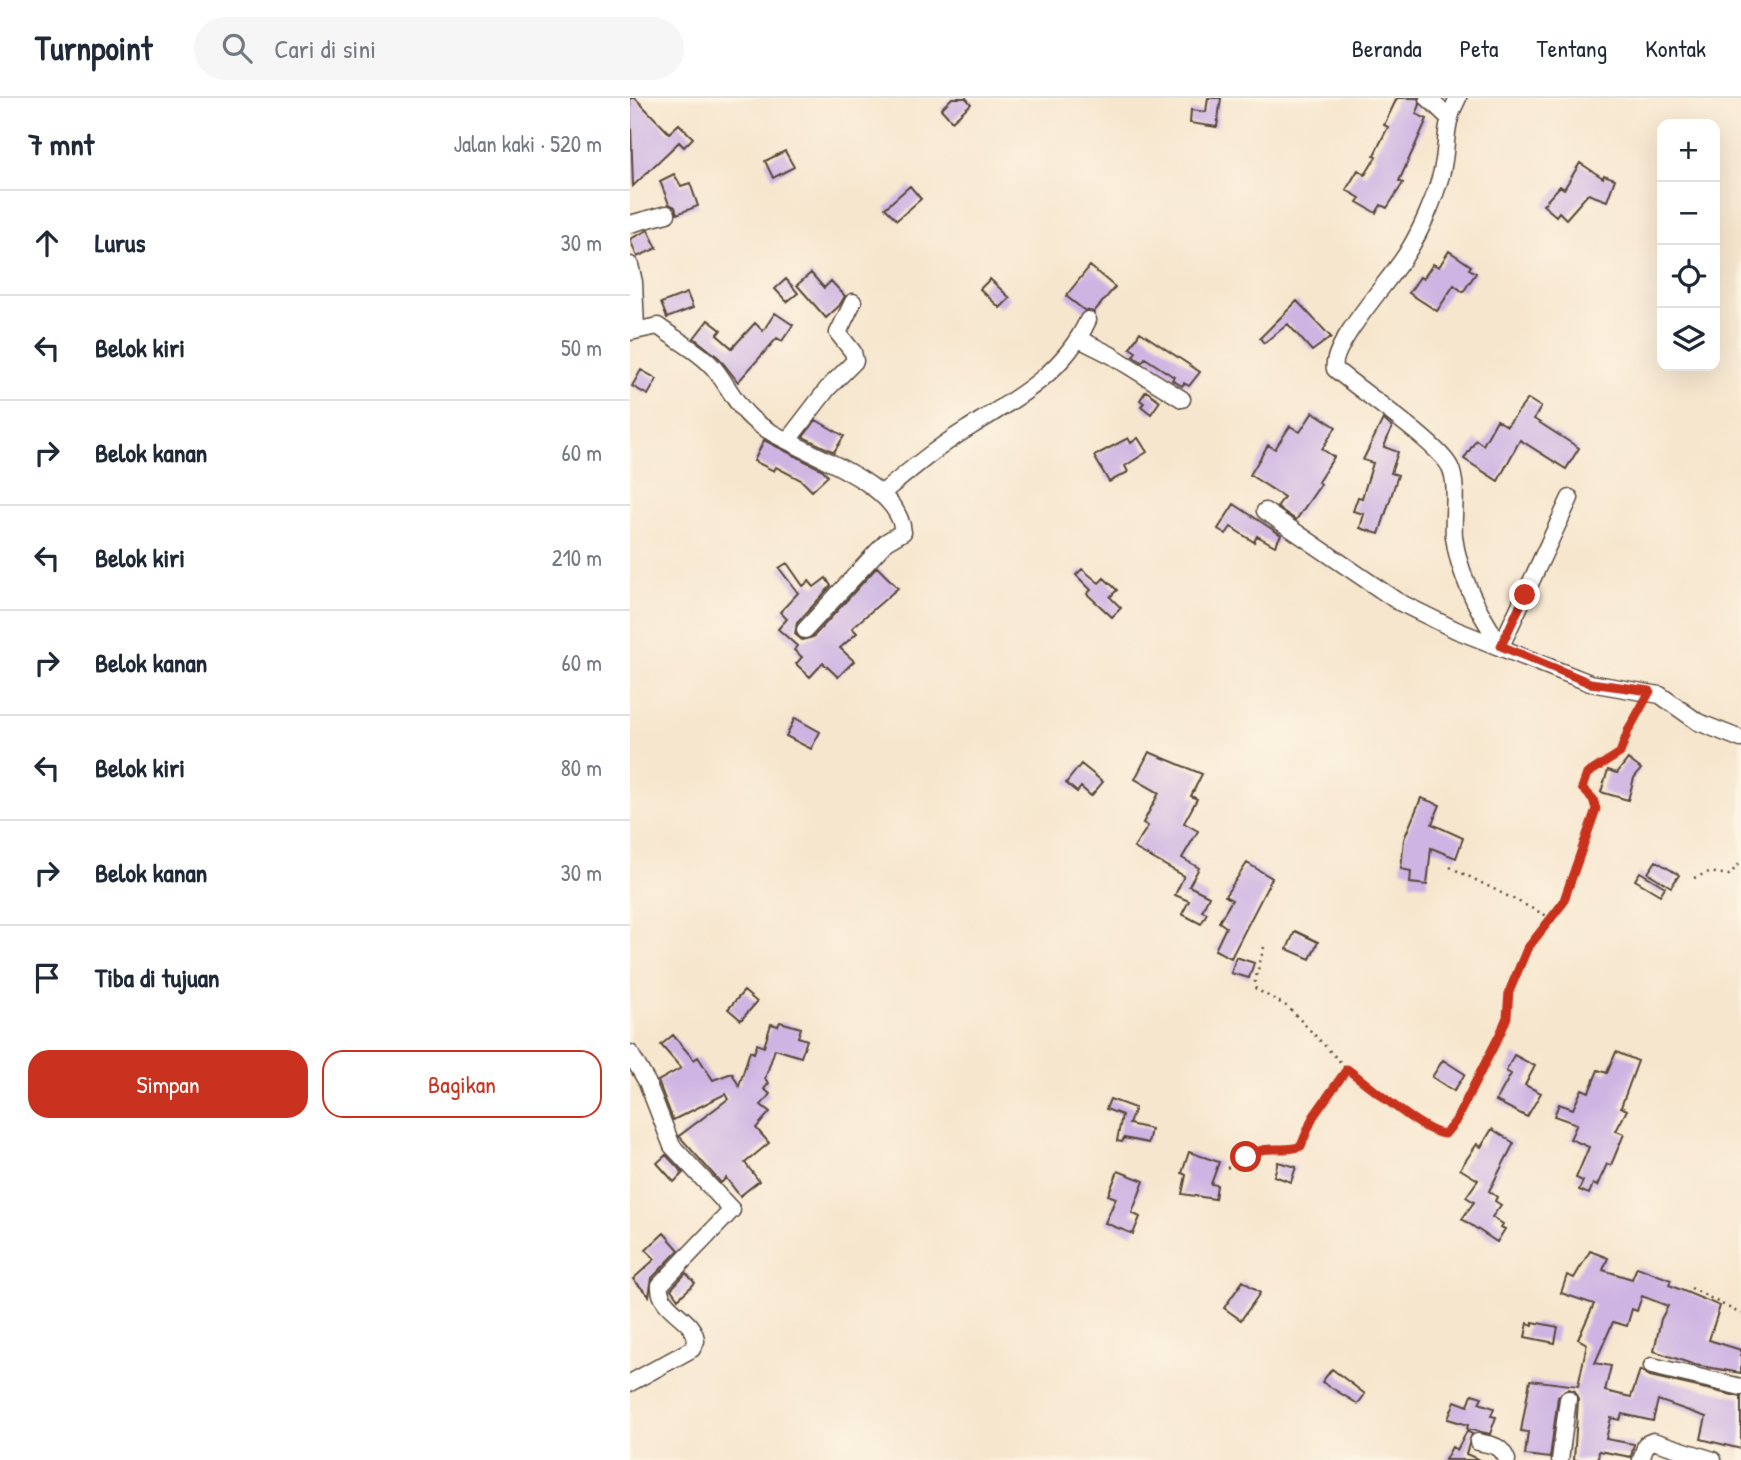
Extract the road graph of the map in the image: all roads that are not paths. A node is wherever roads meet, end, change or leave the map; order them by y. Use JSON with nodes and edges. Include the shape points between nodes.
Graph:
{"nodes":[{"id":1,"x":1428,"y":98,"type":"edge"},
{"id":2,"x":1458,"y":98,"type":"edge"},
{"id":3,"x":1448,"y":117,"type":"junction"},
{"id":4,"x":667,"y":214,"type":"dead end"},
{"id":5,"x":630,"y":225,"type":"edge"},
{"id":6,"x":630,"y":265,"type":"edge"},
{"id":7,"x":853,"y":302,"type":"dead end"},
{"id":8,"x":1088,"y":320,"type":"dead end"},
{"id":9,"x":633,"y":330,"type":"edge"},
{"id":10,"x":1079,"y":339,"type":"junction"},
{"id":11,"x":1182,"y":399,"type":"dead end"},
{"id":12,"x":789,"y":440,"type":"junction"},
{"id":13,"x":881,"y":494,"type":"junction"},
{"id":14,"x":1570,"y":498,"type":"dead end"},
{"id":15,"x":1265,"y":511,"type":"dead end"},
{"id":16,"x":805,"y":630,"type":"dead end"},
{"id":17,"x":1501,"y":646,"type":"junction"},
{"id":18,"x":1741,"y":739,"type":"edge"},
{"id":19,"x":630,"y":1053,"type":"edge"},
{"id":20,"x":1652,"y":1366,"type":"dead end"},
{"id":21,"x":630,"y":1383,"type":"edge"},
{"id":22,"x":1741,"y":1387,"type":"edge"},
{"id":23,"x":1568,"y":1399,"type":"dead end"},
{"id":24,"x":1478,"y":1442,"type":"dead end"},
{"id":25,"x":1507,"y":1460,"type":"edge"},
{"id":26,"x":1560,"y":1460,"type":"edge"},
{"id":27,"x":1641,"y":1460,"type":"edge"},
{"id":28,"x":1710,"y":1460,"type":"edge"}],
"edges":[{"from":1,"to":3,"type":"street"},
{"from":2,"to":3,"type":"street"},
{"from":3,"to":17,"type":"street","via":[[1441,174],[1408,251],[1333,362],[1335,369],[1449,466],[1454,540],[1466,579]]},
{"from":4,"to":5,"type":"street"},
{"from":6,"to":9,"type":"street"},
{"from":7,"to":12,"type":"street","via":[[838,333],[855,361]]},
{"from":8,"to":10,"type":"street"},
{"from":9,"to":12,"type":"street","via":[[658,326],[716,370],[753,420]]},
{"from":10,"to":11,"type":"street"},
{"from":10,"to":13,"type":"street","via":[[1020,398],[940,447]]},
{"from":12,"to":13,"type":"street","via":[[863,479]]},
{"from":13,"to":16,"type":"street","via":[[903,532],[886,542]]},
{"from":14,"to":17,"type":"street"},
{"from":15,"to":17,"type":"street","via":[[1397,601],[1455,630]]},
{"from":17,"to":18,"type":"street","via":[[1590,683],[1650,691],[1698,722]]},
{"from":19,"to":21,"type":"street","via":[[647,1082],[672,1146],[732,1210],[660,1285],[665,1302],[694,1330],[692,1349]]},
{"from":20,"to":22,"type":"street"},
{"from":23,"to":26,"type":"street"},
{"from":24,"to":25,"type":"street","via":[[1497,1446]]},
{"from":27,"to":28,"type":"street","via":[[1646,1444],[1653,1441]]}]}
